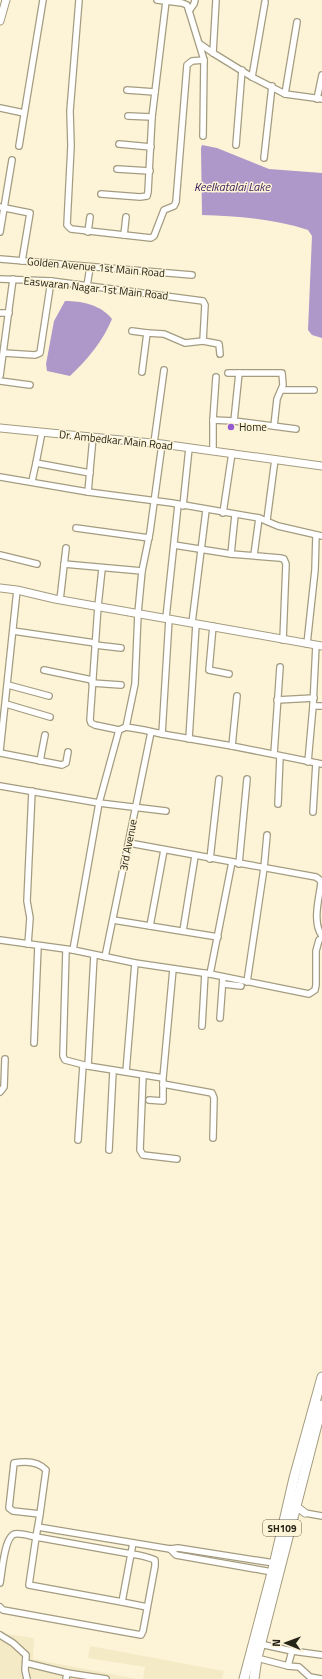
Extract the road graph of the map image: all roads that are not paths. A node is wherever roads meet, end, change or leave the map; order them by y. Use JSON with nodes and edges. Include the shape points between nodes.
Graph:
{"nodes":[{"id":1,"x":6,"y":0,"type":"edge"},
{"id":2,"x":43,"y":0,"type":"edge"},
{"id":3,"x":79,"y":0,"type":"edge"},
{"id":4,"x":157,"y":0,"type":"edge"},
{"id":5,"x":195,"y":0,"type":"edge"},
{"id":6,"x":216,"y":0,"type":"edge"},
{"id":7,"x":166,"y":1,"type":"edge"},
{"id":8,"x":265,"y":2,"type":"dead end"},
{"id":9,"x":189,"y":11,"type":"junction"},
{"id":10,"x":0,"y":21,"type":"edge"},
{"id":11,"x":297,"y":22,"type":"dead end"},
{"id":12,"x":200,"y":44,"type":"junction"},
{"id":13,"x":213,"y":53,"type":"junction"},
{"id":14,"x":204,"y":60,"type":"junction"},
{"id":15,"x":242,"y":70,"type":"junction"},
{"id":16,"x":322,"y":75,"type":"edge"},
{"id":17,"x":252,"y":78,"type":"junction"},
{"id":18,"x":272,"y":86,"type":"junction"},
{"id":19,"x":127,"y":90,"type":"dead end"},
{"id":20,"x":155,"y":92,"type":"junction"},
{"id":21,"x":285,"y":94,"type":"junction"},
{"id":22,"x":320,"y":99,"type":"edge"},
{"id":23,"x":0,"y":108,"type":"edge"},
{"id":24,"x":24,"y":113,"type":"junction"},
{"id":25,"x":128,"y":116,"type":"dead end"},
{"id":26,"x":152,"y":117,"type":"junction"},
{"id":27,"x":203,"y":136,"type":"dead end"},
{"id":28,"x":119,"y":144,"type":"dead end"},
{"id":29,"x":236,"y":145,"type":"dead end"},
{"id":30,"x":19,"y":146,"type":"dead end"},
{"id":31,"x":151,"y":146,"type":"junction"},
{"id":32,"x":264,"y":158,"type":"dead end"},
{"id":33,"x":12,"y":160,"type":"dead end"},
{"id":34,"x":117,"y":169,"type":"dead end"},
{"id":35,"x":150,"y":171,"type":"junction"},
{"id":36,"x":101,"y":194,"type":"dead end"},
{"id":37,"x":2,"y":207,"type":"edge"},
{"id":38,"x":90,"y":217,"type":"dead end"},
{"id":39,"x":126,"y":217,"type":"dead end"},
{"id":40,"x":0,"y":232,"type":"edge"},
{"id":41,"x":88,"y":232,"type":"junction"},
{"id":42,"x":124,"y":235,"type":"junction"},
{"id":43,"x":0,"y":259,"type":"edge"},
{"id":44,"x":22,"y":260,"type":"junction"},
{"id":45,"x":90,"y":267,"type":"junction"},
{"id":46,"x":192,"y":276,"type":"dead end"},
{"id":47,"x":0,"y":279,"type":"edge"},
{"id":48,"x":13,"y":279,"type":"junction"},
{"id":49,"x":51,"y":281,"type":"junction"},
{"id":50,"x":87,"y":286,"type":"junction"},
{"id":51,"x":0,"y":313,"type":"edge"},
{"id":52,"x":8,"y":313,"type":"junction"},
{"id":53,"x":132,"y":331,"type":"dead end"},
{"id":54,"x":147,"y":333,"type":"junction"},
{"id":55,"x":3,"y":340,"type":"edge"},
{"id":56,"x":203,"y":341,"type":"junction"},
{"id":57,"x":4,"y":353,"type":"junction"},
{"id":58,"x":220,"y":354,"type":"dead end"},
{"id":59,"x":164,"y":370,"type":"dead end"},
{"id":60,"x":142,"y":372,"type":"dead end"},
{"id":61,"x":228,"y":373,"type":"dead end"},
{"id":62,"x":239,"y":373,"type":"junction"},
{"id":63,"x":0,"y":376,"type":"edge"},
{"id":64,"x":216,"y":377,"type":"dead end"},
{"id":65,"x":0,"y":381,"type":"edge"},
{"id":66,"x":30,"y":385,"type":"dead end"},
{"id":67,"x":282,"y":390,"type":"junction"},
{"id":68,"x":314,"y":390,"type":"dead end"},
{"id":69,"x":213,"y":420,"type":"junction"},
{"id":70,"x":234,"y":421,"type":"junction"},
{"id":71,"x":274,"y":426,"type":"junction"},
{"id":72,"x":0,"y":428,"type":"edge"},
{"id":73,"x":296,"y":429,"type":"dead end"},
{"id":74,"x":42,"y":432,"type":"junction"},
{"id":75,"x":93,"y":437,"type":"junction"},
{"id":76,"x":158,"y":444,"type":"junction"},
{"id":77,"x":189,"y":448,"type":"junction"},
{"id":78,"x":212,"y":451,"type":"junction"},
{"id":79,"x":232,"y":454,"type":"junction"},
{"id":80,"x":275,"y":459,"type":"junction"},
{"id":81,"x":36,"y":463,"type":"junction"},
{"id":82,"x":322,"y":466,"type":"edge"},
{"id":83,"x":90,"y":473,"type":"junction"},
{"id":84,"x":0,"y":477,"type":"edge"},
{"id":85,"x":32,"y":481,"type":"junction"},
{"id":86,"x":88,"y":492,"type":"junction"},
{"id":87,"x":154,"y":501,"type":"junction"},
{"id":88,"x":180,"y":505,"type":"junction"},
{"id":89,"x":206,"y":510,"type":"junction"},
{"id":90,"x":223,"y":513,"type":"junction"},
{"id":91,"x":235,"y":515,"type":"junction"},
{"id":92,"x":259,"y":518,"type":"junction"},
{"id":93,"x":267,"y":520,"type":"junction"},
{"id":94,"x":76,"y":528,"type":"dead end"},
{"id":95,"x":319,"y":536,"type":"edge"},
{"id":96,"x":149,"y":538,"type":"junction"},
{"id":97,"x":174,"y":545,"type":"junction"},
{"id":98,"x":66,"y":548,"type":"dead end"},
{"id":99,"x":202,"y":549,"type":"junction"},
{"id":100,"x":231,"y":554,"type":"junction"},
{"id":101,"x":0,"y":555,"type":"edge"},
{"id":102,"x":254,"y":555,"type":"junction"},
{"id":103,"x":37,"y":564,"type":"dead end"},
{"id":104,"x":64,"y":564,"type":"junction"},
{"id":105,"x":102,"y":569,"type":"junction"},
{"id":106,"x":142,"y":571,"type":"junction"},
{"id":107,"x":0,"y":588,"type":"edge"},
{"id":108,"x":17,"y":590,"type":"junction"},
{"id":109,"x":60,"y":600,"type":"junction"},
{"id":110,"x":98,"y":606,"type":"junction"},
{"id":111,"x":138,"y":613,"type":"junction"},
{"id":112,"x":168,"y":619,"type":"junction"},
{"id":113,"x":194,"y":623,"type":"junction"},
{"id":114,"x":213,"y":626,"type":"junction"},
{"id":115,"x":13,"y":631,"type":"junction"},
{"id":116,"x":283,"y":640,"type":"junction"},
{"id":117,"x":95,"y":644,"type":"junction"},
{"id":118,"x":307,"y":644,"type":"junction"},
{"id":119,"x":319,"y":646,"type":"edge"},
{"id":120,"x":122,"y":648,"type":"dead end"},
{"id":121,"x":280,"y":667,"type":"dead end"},
{"id":122,"x":44,"y":670,"type":"dead end"},
{"id":123,"x":229,"y":674,"type":"dead end"},
{"id":124,"x":92,"y":682,"type":"junction"},
{"id":125,"x":8,"y":685,"type":"junction"},
{"id":126,"x":121,"y":685,"type":"dead end"},
{"id":127,"x":49,"y":696,"type":"dead end"},
{"id":128,"x":237,"y":696,"type":"dead end"},
{"id":129,"x":314,"y":698,"type":"junction"},
{"id":130,"x":277,"y":700,"type":"junction"},
{"id":131,"x":6,"y":704,"type":"junction"},
{"id":132,"x":313,"y":706,"type":"junction"},
{"id":133,"x":322,"y":706,"type":"edge"},
{"id":134,"x":50,"y":718,"type":"dead end"},
{"id":135,"x":126,"y":727,"type":"junction"},
{"id":136,"x":119,"y":730,"type":"junction"},
{"id":137,"x":151,"y":732,"type":"junction"},
{"id":138,"x":162,"y":734,"type":"junction"},
{"id":139,"x":45,"y":735,"type":"dead end"},
{"id":140,"x":189,"y":740,"type":"junction"},
{"id":141,"x":232,"y":746,"type":"junction"},
{"id":142,"x":0,"y":752,"type":"edge"},
{"id":143,"x":68,"y":752,"type":"dead end"},
{"id":144,"x":274,"y":754,"type":"junction"},
{"id":145,"x":280,"y":756,"type":"junction"},
{"id":146,"x":40,"y":761,"type":"junction"},
{"id":147,"x":308,"y":762,"type":"junction"},
{"id":148,"x":319,"y":763,"type":"edge"},
{"id":149,"x":219,"y":779,"type":"dead end"},
{"id":150,"x":247,"y":779,"type":"dead end"},
{"id":151,"x":0,"y":786,"type":"edge"},
{"id":152,"x":32,"y":791,"type":"junction"},
{"id":153,"x":99,"y":803,"type":"junction"},
{"id":154,"x":278,"y":804,"type":"dead end"},
{"id":155,"x":136,"y":807,"type":"junction"},
{"id":156,"x":166,"y":811,"type":"dead end"},
{"id":157,"x":313,"y":812,"type":"dead end"},
{"id":158,"x":267,"y":835,"type":"dead end"},
{"id":159,"x":129,"y":843,"type":"junction"},
{"id":160,"x":164,"y":850,"type":"junction"},
{"id":161,"x":195,"y":856,"type":"junction"},
{"id":162,"x":210,"y":859,"type":"junction"},
{"id":163,"x":232,"y":862,"type":"junction"},
{"id":164,"x":239,"y":864,"type":"junction"},
{"id":165,"x":264,"y":868,"type":"junction"},
{"id":166,"x":113,"y":920,"type":"junction"},
{"id":167,"x":150,"y":926,"type":"junction"},
{"id":168,"x":183,"y":931,"type":"junction"},
{"id":169,"x":218,"y":937,"type":"junction"},
{"id":170,"x":322,"y":937,"type":"edge"},
{"id":171,"x":0,"y":940,"type":"edge"},
{"id":172,"x":28,"y":944,"type":"junction"},
{"id":173,"x":38,"y":946,"type":"junction"},
{"id":174,"x":66,"y":950,"type":"junction"},
{"id":175,"x":74,"y":950,"type":"junction"},
{"id":176,"x":94,"y":955,"type":"junction"},
{"id":177,"x":105,"y":957,"type":"junction"},
{"id":178,"x":135,"y":963,"type":"junction"},
{"id":179,"x":173,"y":969,"type":"junction"},
{"id":180,"x":207,"y":974,"type":"junction"},
{"id":181,"x":223,"y":977,"type":"junction"},
{"id":182,"x":248,"y":982,"type":"junction"},
{"id":183,"x":223,"y":984,"type":"junction"},
{"id":184,"x":241,"y":986,"type":"dead end"},
{"id":185,"x":220,"y":1018,"type":"dead end"},
{"id":186,"x":202,"y":1026,"type":"dead end"},
{"id":187,"x":34,"y":1043,"type":"dead end"},
{"id":188,"x":5,"y":1059,"type":"dead end"},
{"id":189,"x":86,"y":1066,"type":"junction"},
{"id":190,"x":113,"y":1071,"type":"junction"},
{"id":191,"x":126,"y":1072,"type":"junction"},
{"id":192,"x":143,"y":1075,"type":"junction"},
{"id":193,"x":163,"y":1081,"type":"junction"},
{"id":194,"x":0,"y":1092,"type":"edge"},
{"id":195,"x":149,"y":1100,"type":"dead end"},
{"id":196,"x":213,"y":1138,"type":"dead end"},
{"id":197,"x":78,"y":1140,"type":"dead end"},
{"id":198,"x":109,"y":1150,"type":"dead end"},
{"id":199,"x":177,"y":1159,"type":"dead end"},
{"id":200,"x":322,"y":1377,"type":"edge"},
{"id":201,"x":322,"y":1405,"type":"edge"},
{"id":202,"x":296,"y":1506,"type":"junction"},
{"id":203,"x":306,"y":1513,"type":"joint"},
{"id":204,"x":40,"y":1514,"type":"junction"},
{"id":205,"x":322,"y":1516,"type":"edge"},
{"id":206,"x":38,"y":1527,"type":"junction"},
{"id":207,"x":36,"y":1537,"type":"junction"},
{"id":208,"x":133,"y":1543,"type":"junction"},
{"id":209,"x":170,"y":1549,"type":"junction"},
{"id":210,"x":131,"y":1554,"type":"junction"},
{"id":211,"x":274,"y":1563,"type":"junction"},
{"id":212,"x":272,"y":1572,"type":"junction"},
{"id":213,"x":0,"y":1584,"type":"edge"},
{"id":214,"x":122,"y":1602,"type":"junction"},
{"id":215,"x":0,"y":1607,"type":"edge"},
{"id":216,"x":147,"y":1607,"type":"junction"},
{"id":217,"x":0,"y":1635,"type":"edge"},
{"id":218,"x":260,"y":1644,"type":"junction"},
{"id":219,"x":292,"y":1652,"type":"junction"},
{"id":220,"x":322,"y":1655,"type":"edge"},
{"id":221,"x":257,"y":1658,"type":"junction"},
{"id":222,"x":26,"y":1663,"type":"junction"},
{"id":223,"x":288,"y":1666,"type":"junction"},
{"id":224,"x":66,"y":1676,"type":"edge"},
{"id":225,"x":27,"y":1679,"type":"edge"},
{"id":226,"x":106,"y":1679,"type":"edge"},
{"id":227,"x":244,"y":1679,"type":"edge"},
{"id":228,"x":254,"y":1679,"type":"edge"},
{"id":229,"x":321,"y":1679,"type":"edge"}],
"edges":[{"from":1,"to":10,"type":"street"},
{"from":2,"to":24,"type":"street"},
{"from":3,"to":41,"type":"street","via":[[70,111],[67,225],[71,229]]},
{"from":4,"to":7,"type":"street"},
{"from":5,"to":9,"type":"street"},
{"from":6,"to":13,"type":"street"},
{"from":7,"to":9,"type":"street","via":[[182,3]]},
{"from":7,"to":20,"type":"street"},
{"from":8,"to":17,"type":"street"},
{"from":9,"to":12,"type":"street"},
{"from":11,"to":21,"type":"street"},
{"from":12,"to":13,"type":"street"},
{"from":12,"to":14,"type":"street"},
{"from":13,"to":15,"type":"street"},
{"from":14,"to":27,"type":"street"},
{"from":14,"to":42,"type":"street","via":[[192,61],[186,65],[176,202],[174,206],[164,210],[151,238]]},
{"from":15,"to":17,"type":"street"},
{"from":15,"to":29,"type":"street"},
{"from":16,"to":22,"type":"street"},
{"from":17,"to":18,"type":"street"},
{"from":18,"to":21,"type":"street"},
{"from":18,"to":32,"type":"street"},
{"from":19,"to":20,"type":"street"},
{"from":20,"to":26,"type":"street"},
{"from":21,"to":22,"type":"street"},
{"from":23,"to":24,"type":"street"},
{"from":24,"to":30,"type":"street"},
{"from":25,"to":26,"type":"street"},
{"from":26,"to":31,"type":"street"},
{"from":28,"to":31,"type":"street"},
{"from":31,"to":35,"type":"street"},
{"from":33,"to":37,"type":"street"},
{"from":34,"to":35,"type":"street"},
{"from":35,"to":36,"type":"street","via":[[146,196]]},
{"from":37,"to":40,"type":"street"},
{"from":37,"to":44,"type":"street","via":[[30,213]]},
{"from":38,"to":41,"type":"street"},
{"from":39,"to":42,"type":"street"},
{"from":41,"to":42,"type":"street"},
{"from":43,"to":44,"type":"street","name":"Golden Avenue 1st Main Road"},
{"from":44,"to":45,"type":"street","name":"Golden Avenue 1st Main Road"},
{"from":45,"to":46,"type":"street","name":"Golden Avenue 1st Main Road"},
{"from":45,"to":50,"type":"street"},
{"from":47,"to":48,"type":"street","name":"Easwaran Nagar 1st Main Road"},
{"from":48,"to":49,"type":"street","name":"Easwaran Nagar 1st Main Road"},
{"from":48,"to":52,"type":"street"},
{"from":49,"to":50,"type":"street","name":"Easwaran Nagar 1st Main Road"},
{"from":49,"to":57,"type":"street","via":[[40,354]]},
{"from":50,"to":56,"type":"street","name":"Easwaran Nagar 1st Main Road","via":[[203,301]]},
{"from":51,"to":52,"type":"street"},
{"from":52,"to":55,"type":"street"},
{"from":53,"to":54,"type":"street"},
{"from":54,"to":56,"type":"street","via":[[164,334],[185,343]]},
{"from":54,"to":60,"type":"street"},
{"from":55,"to":57,"type":"street"},
{"from":56,"to":58,"type":"street","via":[[219,344]]},
{"from":57,"to":63,"type":"street"},
{"from":59,"to":76,"type":"street"},
{"from":61,"to":62,"type":"street"},
{"from":62,"to":67,"type":"street","via":[[280,373],[283,375]]},
{"from":62,"to":70,"type":"street"},
{"from":64,"to":69,"type":"street"},
{"from":65,"to":66,"type":"street"},
{"from":67,"to":68,"type":"street"},
{"from":67,"to":71,"type":"street","via":[[277,399]]},
{"from":69,"to":70,"type":"street"},
{"from":69,"to":78,"type":"street"},
{"from":70,"to":71,"type":"street"},
{"from":71,"to":73,"type":"street"},
{"from":72,"to":74,"type":"street","name":"Dr. Ambedkar Main Road"},
{"from":74,"to":75,"type":"street","name":"Dr. Ambedkar Main Road"},
{"from":74,"to":81,"type":"street"},
{"from":75,"to":76,"type":"street","name":"Dr. Ambedkar Main Road"},
{"from":75,"to":83,"type":"street"},
{"from":76,"to":77,"type":"street","name":"Dr. Ambedkar Main Road"},
{"from":76,"to":87,"type":"street"},
{"from":77,"to":78,"type":"street","name":"Dr. Ambedkar Main Road"},
{"from":77,"to":88,"type":"street"},
{"from":78,"to":79,"type":"street","name":"Dr. Ambedkar Main Road"},
{"from":79,"to":80,"type":"street","name":"Dr. Ambedkar Main Road"},
{"from":79,"to":90,"type":"street"},
{"from":80,"to":82,"type":"street","name":"Dr. Ambedkar Main Road"},
{"from":80,"to":93,"type":"street"},
{"from":81,"to":83,"type":"street"},
{"from":81,"to":85,"type":"street"},
{"from":83,"to":86,"type":"street"},
{"from":84,"to":85,"type":"street"},
{"from":85,"to":86,"type":"street"},
{"from":86,"to":87,"type":"street"},
{"from":87,"to":88,"type":"street"},
{"from":87,"to":96,"type":"street"},
{"from":88,"to":89,"type":"street"},
{"from":88,"to":97,"type":"street"},
{"from":89,"to":90,"type":"street"},
{"from":89,"to":99,"type":"street"},
{"from":90,"to":91,"type":"street"},
{"from":91,"to":92,"type":"street"},
{"from":91,"to":100,"type":"street"},
{"from":92,"to":93,"type":"street"},
{"from":92,"to":102,"type":"street"},
{"from":93,"to":95,"type":"street","via":[[278,526]]},
{"from":94,"to":96,"type":"street"},
{"from":95,"to":118,"type":"street"},
{"from":96,"to":106,"type":"street"},
{"from":97,"to":99,"type":"street"},
{"from":97,"to":112,"type":"street"},
{"from":98,"to":104,"type":"street"},
{"from":99,"to":100,"type":"street"},
{"from":99,"to":113,"type":"street"},
{"from":100,"to":102,"type":"street"},
{"from":101,"to":103,"type":"street"},
{"from":102,"to":116,"type":"street","via":[[280,558],[286,564]]},
{"from":104,"to":105,"type":"street"},
{"from":104,"to":109,"type":"street"},
{"from":105,"to":106,"type":"street"},
{"from":105,"to":110,"type":"street"},
{"from":106,"to":111,"type":"street"},
{"from":107,"to":108,"type":"street"},
{"from":108,"to":109,"type":"street"},
{"from":108,"to":115,"type":"street"},
{"from":109,"to":110,"type":"street"},
{"from":110,"to":111,"type":"street"},
{"from":110,"to":117,"type":"street"},
{"from":111,"to":112,"type":"street"},
{"from":111,"to":135,"type":"street","via":[[136,684]]},
{"from":112,"to":113,"type":"street"},
{"from":112,"to":138,"type":"street"},
{"from":113,"to":114,"type":"street"},
{"from":113,"to":140,"type":"street"},
{"from":114,"to":116,"type":"street"},
{"from":114,"to":123,"type":"street","via":[[209,670]]},
{"from":115,"to":117,"type":"street"},
{"from":115,"to":125,"type":"street"},
{"from":116,"to":118,"type":"street"},
{"from":117,"to":120,"type":"street"},
{"from":117,"to":124,"type":"street"},
{"from":118,"to":119,"type":"street"},
{"from":119,"to":129,"type":"street"},
{"from":121,"to":130,"type":"street"},
{"from":122,"to":124,"type":"street"},
{"from":124,"to":126,"type":"street"},
{"from":124,"to":136,"type":"street","via":[[91,723]]},
{"from":125,"to":127,"type":"street"},
{"from":125,"to":131,"type":"street"},
{"from":128,"to":141,"type":"street"},
{"from":129,"to":130,"type":"street"},
{"from":129,"to":132,"type":"street"},
{"from":130,"to":144,"type":"street"},
{"from":131,"to":134,"type":"street"},
{"from":131,"to":142,"type":"street"},
{"from":132,"to":133,"type":"street"},
{"from":132,"to":147,"type":"street"},
{"from":135,"to":136,"type":"street"},
{"from":135,"to":137,"type":"street"},
{"from":136,"to":153,"type":"street"},
{"from":137,"to":138,"type":"street"},
{"from":137,"to":155,"type":"street","name":"3rd Avenue"},
{"from":138,"to":140,"type":"street"},
{"from":139,"to":146,"type":"street"},
{"from":140,"to":141,"type":"street"},
{"from":141,"to":144,"type":"street"},
{"from":142,"to":146,"type":"street"},
{"from":143,"to":146,"type":"street","via":[[65,765]]},
{"from":144,"to":145,"type":"street"},
{"from":145,"to":147,"type":"street"},
{"from":145,"to":154,"type":"street"},
{"from":147,"to":148,"type":"street"},
{"from":148,"to":157,"type":"street"},
{"from":149,"to":162,"type":"street"},
{"from":150,"to":164,"type":"street"},
{"from":151,"to":152,"type":"street"},
{"from":152,"to":153,"type":"street"},
{"from":152,"to":172,"type":"street","via":[[26,901],[30,918]]},
{"from":153,"to":155,"type":"street"},
{"from":153,"to":175,"type":"street"},
{"from":155,"to":156,"type":"street"},
{"from":155,"to":159,"type":"street","name":"3rd Avenue"},
{"from":158,"to":165,"type":"street"},
{"from":159,"to":160,"type":"street"},
{"from":159,"to":166,"type":"street","name":"3rd Avenue"},
{"from":160,"to":161,"type":"street"},
{"from":160,"to":167,"type":"street"},
{"from":161,"to":162,"type":"street"},
{"from":161,"to":168,"type":"street"},
{"from":162,"to":163,"type":"street"},
{"from":163,"to":164,"type":"street"},
{"from":163,"to":169,"type":"street"},
{"from":164,"to":165,"type":"street"},
{"from":165,"to":170,"type":"street","via":[[320,880],[317,918]]},
{"from":165,"to":182,"type":"street"},
{"from":166,"to":167,"type":"street"},
{"from":166,"to":177,"type":"street","name":"3rd Avenue"},
{"from":167,"to":168,"type":"street"},
{"from":168,"to":169,"type":"street"},
{"from":169,"to":180,"type":"street"},
{"from":170,"to":182,"type":"street","via":[[317,945],[316,985],[312,993]]},
{"from":171,"to":172,"type":"street"},
{"from":172,"to":173,"type":"street"},
{"from":173,"to":174,"type":"street"},
{"from":173,"to":187,"type":"street"},
{"from":174,"to":175,"type":"street"},
{"from":174,"to":189,"type":"street","via":[[63,1056],[65,1060]]},
{"from":175,"to":176,"type":"street"},
{"from":176,"to":177,"type":"street"},
{"from":176,"to":189,"type":"street"},
{"from":177,"to":178,"type":"street"},
{"from":178,"to":179,"type":"street"},
{"from":178,"to":191,"type":"street"},
{"from":179,"to":180,"type":"street"},
{"from":179,"to":193,"type":"street"},
{"from":180,"to":181,"type":"street"},
{"from":180,"to":186,"type":"street"},
{"from":181,"to":182,"type":"street"},
{"from":181,"to":183,"type":"street"},
{"from":183,"to":184,"type":"street"},
{"from":183,"to":185,"type":"street"},
{"from":188,"to":194,"type":"street","via":[[4,1087]]},
{"from":189,"to":190,"type":"street"},
{"from":189,"to":197,"type":"street"},
{"from":190,"to":191,"type":"street"},
{"from":190,"to":198,"type":"street"},
{"from":191,"to":192,"type":"street"},
{"from":192,"to":193,"type":"street"},
{"from":192,"to":199,"type":"street","via":[[140,1150],[144,1155]]},
{"from":193,"to":195,"type":"street","via":[[163,1101]]},
{"from":193,"to":196,"type":"street","via":[[212,1093]]},
{"from":200,"to":211,"type":"main road","number":"SH109"},
{"from":201,"to":202,"type":"main road","number":"SH109"},
{"from":202,"to":203,"type":"street"},
{"from":202,"to":218,"type":"main road","number":"SH109"},
{"from":203,"to":205,"type":"street"},
{"from":204,"to":204,"type":"street","via":[[13,1511],[9,1508],[14,1463],[36,1463],[46,1470]]},
{"from":204,"to":206,"type":"street"},
{"from":206,"to":207,"type":"street"},
{"from":206,"to":208,"type":"street"},
{"from":207,"to":210,"type":"street"},
{"from":207,"to":213,"type":"street","via":[[14,1534],[9,1537]]},
{"from":207,"to":214,"type":"street","via":[[29,1584]]},
{"from":208,"to":209,"type":"street"},
{"from":208,"to":210,"type":"street"},
{"from":209,"to":211,"type":"street","via":[[178,1548]]},
{"from":209,"to":212,"type":"street","via":[[176,1555]]},
{"from":210,"to":214,"type":"street"},
{"from":210,"to":216,"type":"street","via":[[155,1560]]},
{"from":211,"to":212,"type":"main road","number":"SH109"},
{"from":212,"to":227,"type":"main road","number":"SH109"},
{"from":214,"to":216,"type":"street"},
{"from":215,"to":216,"type":"street","via":[[3,1610],[136,1635],[141,1635],[143,1631]]},
{"from":217,"to":222,"type":"street","via":[[26,1655]]},
{"from":218,"to":219,"type":"street"},
{"from":218,"to":221,"type":"main road","number":"SH109"},
{"from":219,"to":220,"type":"street"},
{"from":219,"to":223,"type":"street"},
{"from":221,"to":223,"type":"street"},
{"from":221,"to":228,"type":"main road","number":"SH109"},
{"from":222,"to":224,"type":"street"},
{"from":222,"to":225,"type":"street"},
{"from":223,"to":229,"type":"street","via":[[299,1667],[310,1677]]},
{"from":224,"to":226,"type":"street"}]}
